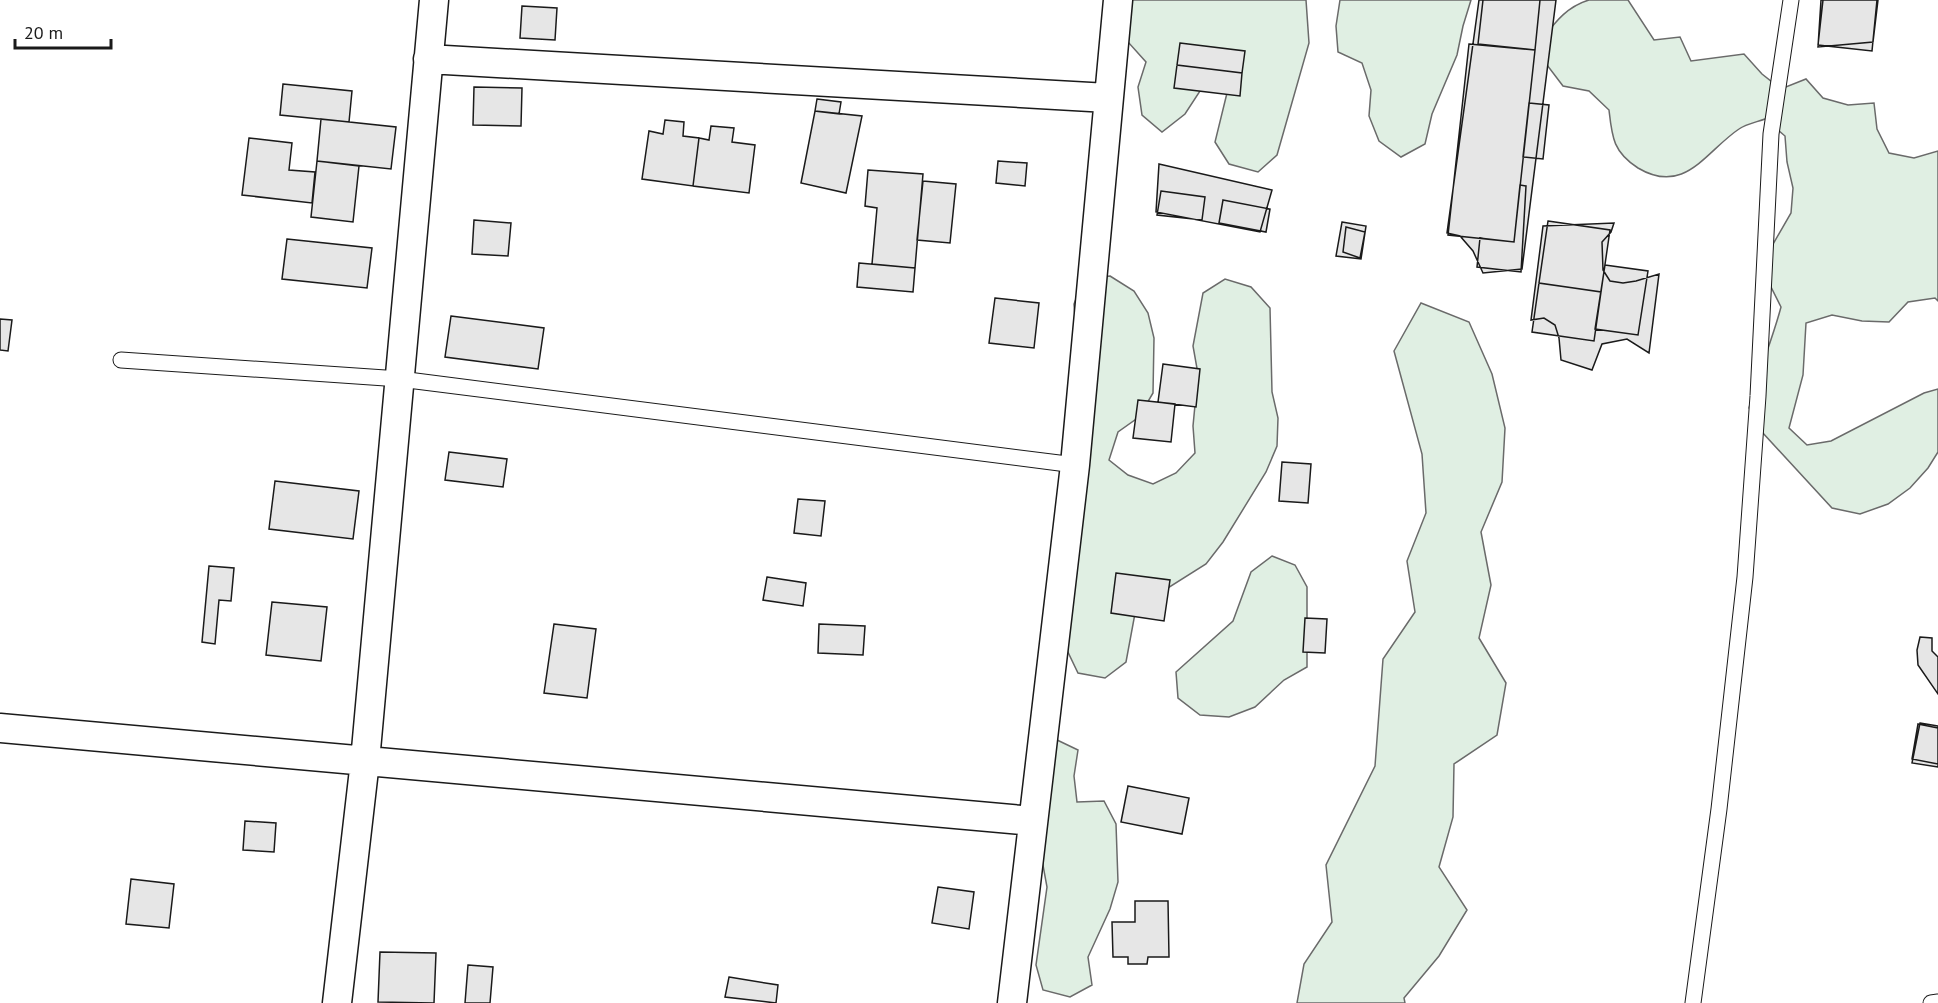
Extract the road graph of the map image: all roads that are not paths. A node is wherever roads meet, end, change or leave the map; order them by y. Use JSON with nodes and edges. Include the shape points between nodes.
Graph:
{"nodes":[{"id":1,"x":434,"y":0,"type":"edge"},
{"id":2,"x":1118,"y":0,"type":"edge"},
{"id":3,"x":1791,"y":0,"type":"edge"},
{"id":4,"x":428,"y":59,"type":"junction"},
{"id":5,"x":1108,"y":98,"type":"junction"},
{"id":6,"x":121,"y":360,"type":"dead end"},
{"id":7,"x":400,"y":379,"type":"junction"},
{"id":8,"x":1075,"y":465,"type":"junction"},
{"id":9,"x":0,"y":728,"type":"edge"},
{"id":10,"x":365,"y":761,"type":"junction"},
{"id":11,"x":1033,"y":821,"type":"junction"},
{"id":12,"x":1938,"y":1002,"type":"edge"},
{"id":13,"x":337,"y":1003,"type":"edge"},
{"id":14,"x":1012,"y":1003,"type":"edge"},
{"id":15,"x":1694,"y":1003,"type":"edge"},
{"id":16,"x":1931,"y":1003,"type":"edge"}],
"edges":[{"from":1,"to":4,"type":"street"},
{"from":2,"to":5,"type":"street"},
{"from":3,"to":15,"type":"lane","via":[[1771,134],[1745,577]]},
{"from":4,"to":5,"type":"street"},
{"from":4,"to":7,"type":"street"},
{"from":5,"to":8,"type":"street"},
{"from":6,"to":7,"type":"lane"},
{"from":7,"to":8,"type":"lane"},
{"from":7,"to":10,"type":"street"},
{"from":8,"to":11,"type":"street"},
{"from":9,"to":10,"type":"street"},
{"from":10,"to":11,"type":"street"},
{"from":10,"to":13,"type":"street"},
{"from":11,"to":14,"type":"street"},
{"from":12,"to":16,"type":"lane"}]}
